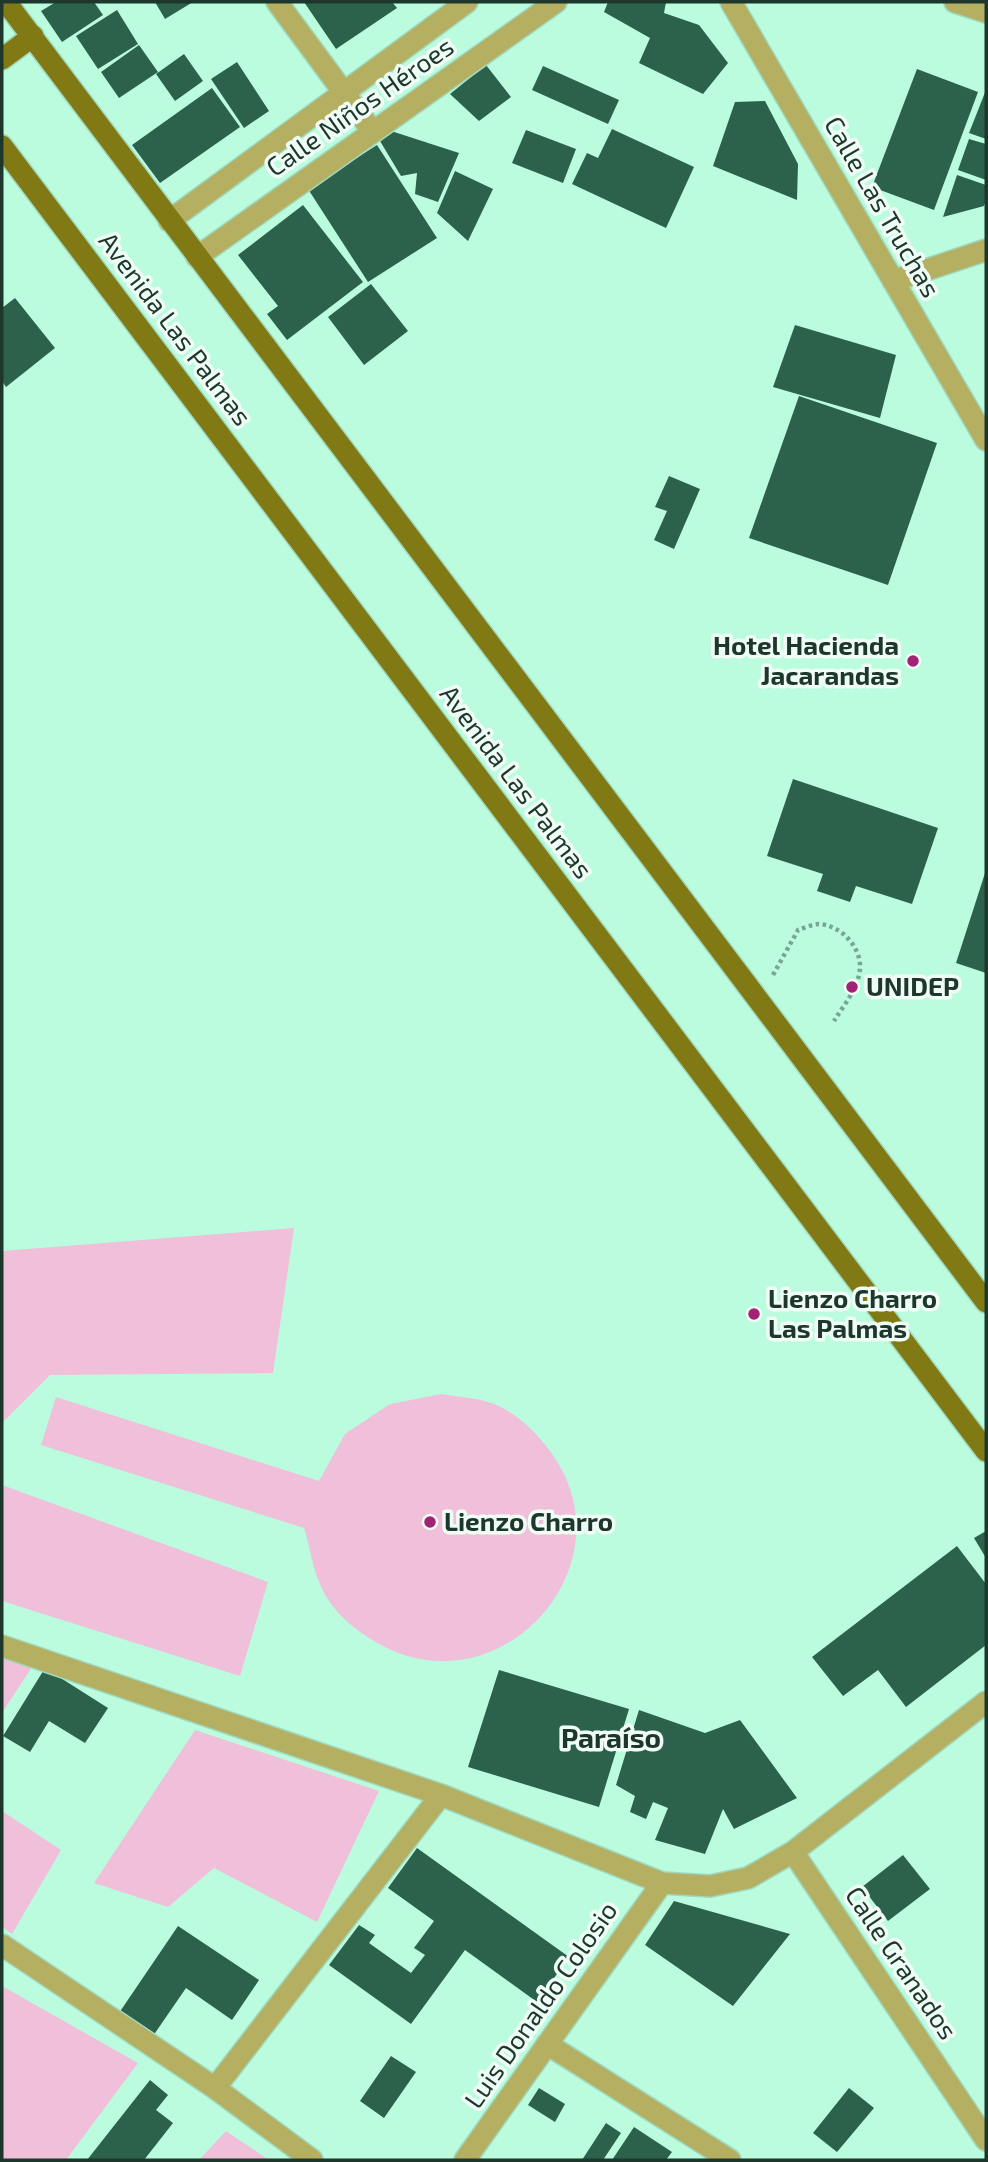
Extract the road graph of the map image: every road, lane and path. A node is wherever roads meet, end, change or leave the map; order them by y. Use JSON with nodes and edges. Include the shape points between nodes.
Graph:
{"nodes":[{"id":1,"x":6,"y":2,"type":"edge"},
{"id":2,"x":277,"y":2,"type":"edge"},
{"id":3,"x":467,"y":2,"type":"edge"},
{"id":4,"x":556,"y":2,"type":"edge"},
{"id":5,"x":731,"y":2,"type":"edge"},
{"id":6,"x":955,"y":2,"type":"edge"},
{"id":7,"x":986,"y":12,"type":"edge"},
{"id":8,"x":33,"y":36,"type":"junction"},
{"id":9,"x":2,"y":59,"type":"edge"},
{"id":10,"x":346,"y":91,"type":"junction"},
{"id":11,"x":373,"y":132,"type":"junction"},
{"id":12,"x":2,"y":146,"type":"edge"},
{"id":13,"x":169,"y":221,"type":"junction"},
{"id":14,"x":986,"y":250,"type":"edge"},
{"id":15,"x":197,"y":257,"type":"junction"},
{"id":16,"x":893,"y":281,"type":"junction"},
{"id":17,"x":986,"y":440,"type":"edge"},
{"id":18,"x":759,"y":1004,"type":"junction"},
{"id":19,"x":834,"y":1021,"type":"dead end"},
{"id":20,"x":986,"y":1302,"type":"edge"},
{"id":21,"x":986,"y":1451,"type":"edge"},
{"id":22,"x":2,"y":1646,"type":"edge"},
{"id":23,"x":986,"y":1702,"type":"edge"},
{"id":24,"x":442,"y":1795,"type":"junction"},
{"id":25,"x":793,"y":1852,"type":"junction"},
{"id":26,"x":662,"y":1883,"type":"junction"},
{"id":27,"x":2,"y":1945,"type":"edge"},
{"id":28,"x":547,"y":2044,"type":"junction"},
{"id":29,"x":215,"y":2088,"type":"junction"},
{"id":30,"x":986,"y":2140,"type":"edge"},
{"id":31,"x":312,"y":2160,"type":"edge"},
{"id":32,"x":465,"y":2160,"type":"edge"},
{"id":33,"x":730,"y":2160,"type":"edge"}],
"edges":[{"from":1,"to":8,"type":"main road"},
{"from":2,"to":10,"type":"street"},
{"from":3,"to":10,"type":"street","name":"Calle Niños Héroes"},
{"from":4,"to":11,"type":"street","name":"Calle Niños Héroes"},
{"from":5,"to":16,"type":"street","name":"Calle Las Truchas"},
{"from":6,"to":7,"type":"street"},
{"from":8,"to":9,"type":"main road"},
{"from":8,"to":13,"type":"main road"},
{"from":10,"to":11,"type":"street"},
{"from":10,"to":13,"type":"street","name":"Calle Niños Héroes"},
{"from":11,"to":15,"type":"street","name":"Calle Niños Héroes"},
{"from":12,"to":21,"type":"main road","name":"Avenida Las Palmas"},
{"from":13,"to":15,"type":"main road"},
{"from":14,"to":16,"type":"street"},
{"from":15,"to":18,"type":"main road"},
{"from":16,"to":17,"type":"street","name":"Calle Las Truchas"},
{"from":18,"to":19,"type":"path","via":[[786,946],[798,930],[819,924],[839,930],[855,947],[860,967],[852,993]]},
{"from":18,"to":20,"type":"main road"},
{"from":22,"to":24,"type":"street"},
{"from":23,"to":25,"type":"street"},
{"from":24,"to":26,"type":"street"},
{"from":24,"to":29,"type":"street"},
{"from":25,"to":26,"type":"street","via":[[748,1878],[710,1886]]},
{"from":25,"to":30,"type":"street","name":"Calle Granados"},
{"from":26,"to":28,"type":"street","name":"Luis Donaldo Colosio"},
{"from":27,"to":29,"type":"street"},
{"from":28,"to":32,"type":"street","name":"Luis Donaldo Colosio"},
{"from":28,"to":33,"type":"street"},
{"from":29,"to":31,"type":"street"}]}
